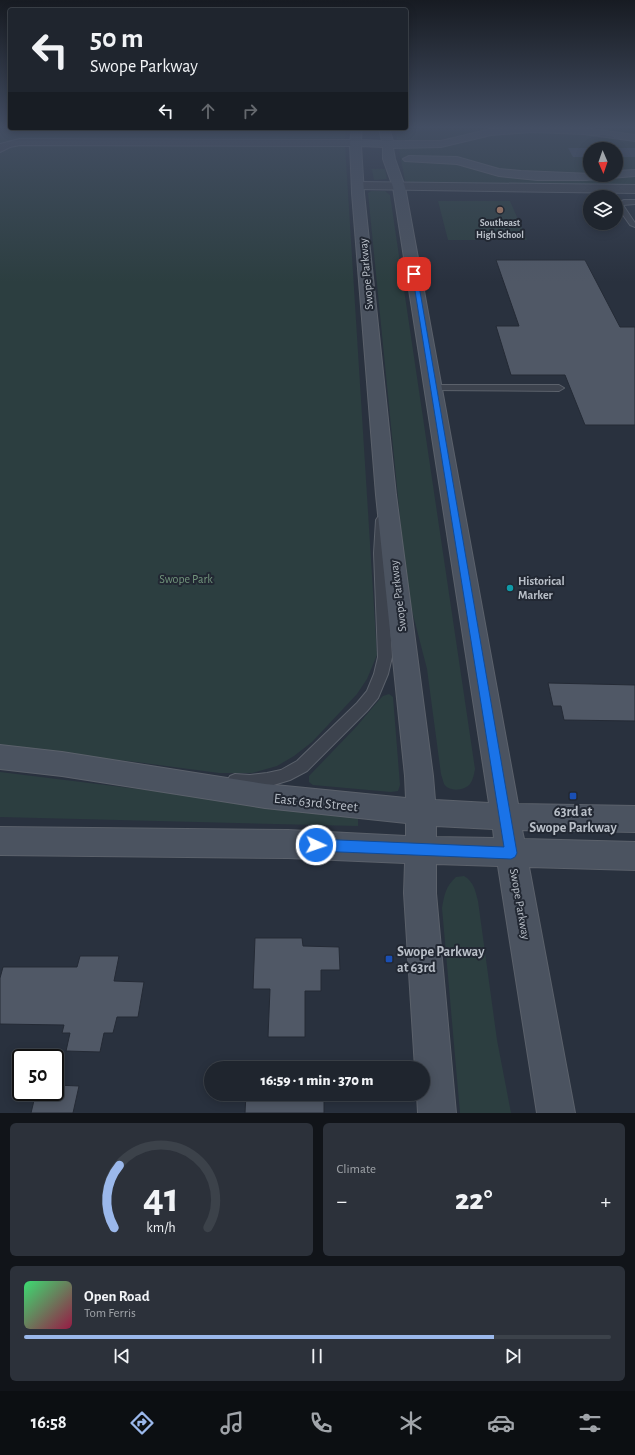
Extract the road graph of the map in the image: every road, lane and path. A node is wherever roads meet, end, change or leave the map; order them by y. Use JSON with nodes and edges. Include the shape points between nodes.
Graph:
{"nodes":[{"id":1,"x":361,"y":178,"type":"edge"},
{"id":2,"x":392,"y":178,"type":"edge"},
{"id":3,"x":543,"y":178,"type":"edge"},
{"id":4,"x":358,"y":186,"type":"junction"},
{"id":5,"x":399,"y":187,"type":"junction"},
{"id":6,"x":548,"y":188,"type":"junction"},
{"id":7,"x":635,"y":189,"type":"edge"},
{"id":8,"x":635,"y":202,"type":"edge"},
{"id":9,"x":626,"y":214,"type":"junction"},
{"id":10,"x":635,"y":214,"type":"edge"},
{"id":11,"x":635,"y":225,"type":"edge"},
{"id":12,"x":432,"y":388,"type":"junction"},
{"id":13,"x":559,"y":388,"type":"dead end"},
{"id":14,"x":386,"y":495,"type":"junction"},
{"id":15,"x":0,"y":757,"type":"edge"},
{"id":16,"x":62,"y":764,"type":"junction"},
{"id":17,"x":421,"y":812,"type":"junction"},
{"id":18,"x":505,"y":817,"type":"junction"},
{"id":19,"x":635,"y":819,"type":"edge"},
{"id":20,"x":0,"y":841,"type":"edge"},
{"id":21,"x":420,"y":850,"type":"junction"},
{"id":22,"x":511,"y":853,"type":"junction"},
{"id":23,"x":635,"y":856,"type":"edge"},
{"id":24,"x":436,"y":1113,"type":"edge"},
{"id":25,"x":556,"y":1113,"type":"edge"}],
"edges":[{"from":1,"to":4,"type":"main road","name":"Swope Parkway"},
{"from":2,"to":5,"type":"main road","name":"Swope Parkway"},
{"from":3,"to":6,"type":"street"},
{"from":4,"to":5,"type":"street"},
{"from":4,"to":14,"type":"main road","name":"Swope Parkway"},
{"from":5,"to":6,"type":"street"},
{"from":5,"to":12,"type":"main road","name":"Swope Parkway"},
{"from":6,"to":7,"type":"street"},
{"from":8,"to":9,"type":"lane","via":[[620,204]]},
{"from":9,"to":10,"type":"lane"},
{"from":9,"to":11,"type":"lane"},
{"from":12,"to":13,"type":"lane"},
{"from":12,"to":18,"type":"main road","name":"Swope Parkway"},
{"from":14,"to":16,"type":"lane","via":[[380,535],[385,657],[381,674],[373,694],[362,707],[302,766],[285,775],[250,782]]},
{"from":14,"to":17,"type":"main road","name":"Swope Parkway"},
{"from":15,"to":16,"type":"main road","name":"East 63rd Street"},
{"from":16,"to":17,"type":"main road","name":"East 63rd Street","via":[[265,796]]},
{"from":17,"to":18,"type":"main road","name":"East 63rd Street"},
{"from":17,"to":21,"type":"main road","name":"Swope Parkway"},
{"from":18,"to":19,"type":"main road","name":"East 63rd Street"},
{"from":18,"to":22,"type":"main road","name":"Swope Parkway"},
{"from":20,"to":21,"type":"main road","via":[[288,844]]},
{"from":21,"to":22,"type":"main road"},
{"from":21,"to":24,"type":"main road","name":"Swope Parkway","via":[[420,893]]},
{"from":22,"to":23,"type":"main road"},
{"from":22,"to":25,"type":"main road","name":"Swope Parkway"}]}
